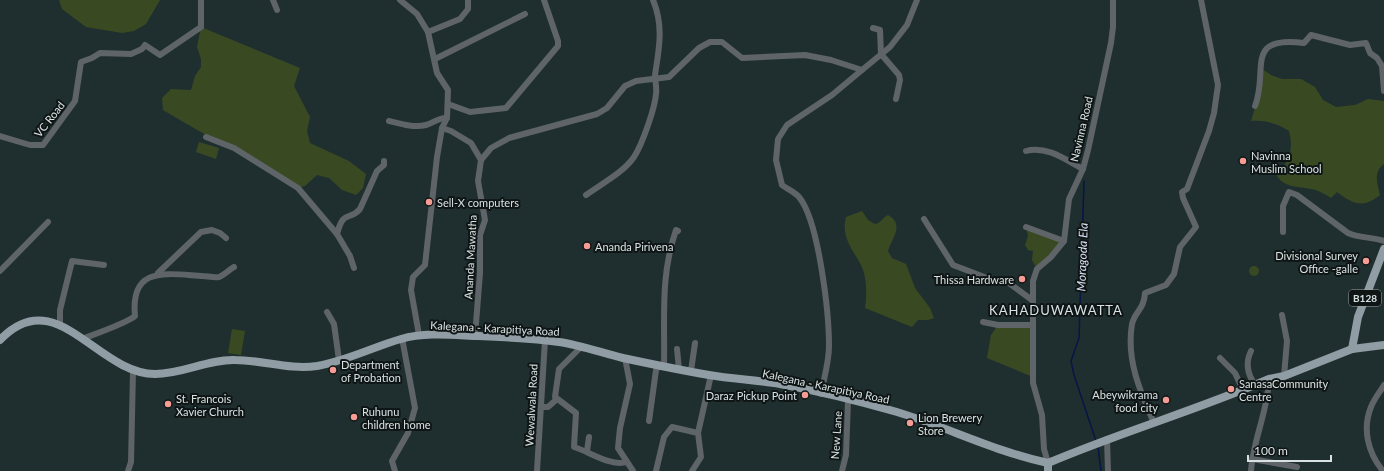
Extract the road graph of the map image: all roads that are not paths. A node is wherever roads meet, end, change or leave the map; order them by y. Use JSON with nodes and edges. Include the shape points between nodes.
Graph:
{"nodes":[{"id":1,"x":201,"y":0,"type":"edge"},
{"id":2,"x":274,"y":0,"type":"edge"},
{"id":3,"x":400,"y":0,"type":"edge"},
{"id":4,"x":468,"y":0,"type":"edge"},
{"id":5,"x":544,"y":0,"type":"edge"},
{"id":6,"x":653,"y":0,"type":"edge"},
{"id":7,"x":917,"y":0,"type":"edge"},
{"id":8,"x":1112,"y":0,"type":"edge"},
{"id":9,"x":1201,"y":0,"type":"edge"},
{"id":10,"x":277,"y":10,"type":"dead end"},
{"id":11,"x":524,"y":14,"type":"dead end"},
{"id":12,"x":873,"y":28,"type":"dead end"},
{"id":13,"x":428,"y":32,"type":"junction"},
{"id":14,"x":881,"y":54,"type":"junction"},
{"id":15,"x":435,"y":59,"type":"junction"},
{"id":16,"x":862,"y":70,"type":"junction"},
{"id":17,"x":655,"y":78,"type":"junction"},
{"id":18,"x":1384,"y":91,"type":"edge"},
{"id":19,"x":896,"y":99,"type":"dead end"},
{"id":20,"x":448,"y":104,"type":"junction"},
{"id":21,"x":1255,"y":106,"type":"dead end"},
{"id":22,"x":447,"y":118,"type":"junction"},
{"id":23,"x":389,"y":121,"type":"dead end"},
{"id":24,"x":442,"y":128,"type":"junction"},
{"id":25,"x":0,"y":136,"type":"edge"},
{"id":26,"x":206,"y":137,"type":"dead end"},
{"id":27,"x":1026,"y":151,"type":"dead end"},
{"id":28,"x":384,"y":160,"type":"dead end"},
{"id":29,"x":481,"y":160,"type":"junction"},
{"id":30,"x":1082,"y":169,"type":"junction"},
{"id":31,"x":586,"y":195,"type":"dead end"},
{"id":32,"x":924,"y":218,"type":"dead end"},
{"id":33,"x":48,"y":222,"type":"dead end"},
{"id":34,"x":1026,"y":227,"type":"dead end"},
{"id":35,"x":678,"y":231,"type":"dead end"},
{"id":36,"x":1283,"y":232,"type":"dead end"},
{"id":37,"x":337,"y":234,"type":"junction"},
{"id":38,"x":226,"y":238,"type":"dead end"},
{"id":39,"x":1064,"y":241,"type":"junction"},
{"id":40,"x":1384,"y":241,"type":"edge"},
{"id":41,"x":1384,"y":249,"type":"edge"},
{"id":42,"x":104,"y":265,"type":"dead end"},
{"id":43,"x":234,"y":266,"type":"dead end"},
{"id":44,"x":354,"y":268,"type":"dead end"},
{"id":45,"x":0,"y":271,"type":"edge"},
{"id":46,"x":158,"y":273,"type":"junction"},
{"id":47,"x":1032,"y":300,"type":"junction"},
{"id":48,"x":327,"y":312,"type":"dead end"},
{"id":49,"x":1282,"y":315,"type":"dead end"},
{"id":50,"x":983,"y":322,"type":"dead end"},
{"id":51,"x":60,"y":324,"type":"junction"},
{"id":52,"x":1033,"y":325,"type":"junction"},
{"id":53,"x":419,"y":334,"type":"junction"},
{"id":54,"x":1,"y":336,"type":"edge"},
{"id":55,"x":475,"y":336,"type":"junction"},
{"id":56,"x":402,"y":338,"type":"junction"},
{"id":57,"x":82,"y":339,"type":"junction"},
{"id":58,"x":545,"y":340,"type":"junction"},
{"id":59,"x":695,"y":343,"type":"dead end"},
{"id":60,"x":1384,"y":345,"type":"edge"},
{"id":61,"x":581,"y":347,"type":"junction"},
{"id":62,"x":677,"y":349,"type":"dead end"},
{"id":63,"x":1352,"y":349,"type":"junction"},
{"id":64,"x":1251,"y":352,"type":"dead end"},
{"id":65,"x":625,"y":358,"type":"junction"},
{"id":66,"x":1220,"y":358,"type":"dead end"},
{"id":67,"x":339,"y":360,"type":"junction"},
{"id":68,"x":662,"y":365,"type":"junction"},
{"id":69,"x":678,"y":369,"type":"junction"},
{"id":70,"x":132,"y":371,"type":"junction"},
{"id":71,"x":691,"y":371,"type":"junction"},
{"id":72,"x":711,"y":375,"type":"junction"},
{"id":73,"x":1284,"y":376,"type":"junction"},
{"id":74,"x":1270,"y":379,"type":"junction"},
{"id":75,"x":1255,"y":385,"type":"junction"},
{"id":76,"x":1384,"y":385,"type":"edge"},
{"id":77,"x":1243,"y":390,"type":"junction"},
{"id":78,"x":821,"y":394,"type":"junction"},
{"id":79,"x":557,"y":399,"type":"junction"},
{"id":80,"x":848,"y":400,"type":"junction"},
{"id":81,"x":541,"y":407,"type":"junction"},
{"id":82,"x":649,"y":421,"type":"dead end"},
{"id":83,"x":1154,"y":423,"type":"junction"},
{"id":84,"x":698,"y":433,"type":"junction"},
{"id":85,"x":589,"y":436,"type":"dead end"},
{"id":86,"x":1105,"y":440,"type":"junction"},
{"id":87,"x":587,"y":451,"type":"junction"},
{"id":88,"x":1252,"y":459,"type":"junction"},
{"id":89,"x":1384,"y":461,"type":"edge"},
{"id":90,"x":627,"y":462,"type":"junction"},
{"id":91,"x":1377,"y":463,"type":"junction"},
{"id":92,"x":1048,"y":467,"type":"edge"},
{"id":93,"x":1296,"y":467,"type":"dead end"},
{"id":94,"x":128,"y":471,"type":"edge"},
{"id":95,"x":394,"y":471,"type":"edge"},
{"id":96,"x":537,"y":471,"type":"edge"},
{"id":97,"x":633,"y":471,"type":"edge"},
{"id":98,"x":656,"y":471,"type":"edge"},
{"id":99,"x":692,"y":471,"type":"edge"},
{"id":100,"x":842,"y":471,"type":"edge"},
{"id":101,"x":1108,"y":471,"type":"edge"},
{"id":102,"x":1251,"y":471,"type":"edge"},
{"id":103,"x":1383,"y":471,"type":"edge"}],
"edges":[{"from":1,"to":25,"type":"street","name":"VC Road","via":[[201,27],[172,49],[160,55],[145,45],[131,54],[100,53],[81,62],[75,101],[43,145],[30,145]]},
{"from":2,"to":10,"type":"street"},
{"from":3,"to":13,"type":"street","via":[[416,14]]},
{"from":4,"to":13,"type":"street","via":[[468,9],[460,19]]},
{"from":5,"to":20,"type":"street","via":[[558,46],[506,108],[470,112]]},
{"from":6,"to":17,"type":"street","via":[[660,26],[661,42]]},
{"from":7,"to":14,"type":"street","via":[[907,25],[890,47]]},
{"from":8,"to":30,"type":"street","name":"Navinna Road","via":[[1114,11],[1111,43]]},
{"from":9,"to":83,"type":"street","via":[[1218,81],[1214,113],[1198,163],[1187,189],[1182,192],[1196,227],[1180,246],[1174,274],[1166,285],[1145,293],[1141,310],[1132,323],[1133,371]]},
{"from":11,"to":15,"type":"street"},
{"from":12,"to":14,"type":"street","via":[[880,30]]},
{"from":13,"to":15,"type":"street"},
{"from":14,"to":16,"type":"street"},
{"from":14,"to":19,"type":"street","via":[[899,75]]},
{"from":15,"to":20,"type":"street","via":[[437,73],[448,90]]},
{"from":16,"to":17,"type":"street","via":[[805,55],[742,58],[722,42],[710,42],[699,48],[673,74]]},
{"from":16,"to":78,"type":"street","via":[[832,95],[787,125],[778,139],[776,160],[782,185],[799,197],[806,208],[820,260],[829,346]]},
{"from":17,"to":29,"type":"street","via":[[625,86],[607,108],[597,114],[509,138],[491,148]]},
{"from":17,"to":31,"type":"street","via":[[654,109],[635,156],[627,165]]},
{"from":18,"to":21,"type":"street","via":[[1382,66],[1370,53],[1366,43],[1350,45],[1311,34],[1304,43],[1290,42],[1269,46],[1263,51]]},
{"from":20,"to":22,"type":"street"},
{"from":22,"to":23,"type":"street","via":[[442,117],[426,125],[406,125]]},
{"from":22,"to":24,"type":"street"},
{"from":24,"to":29,"type":"street","via":[[451,130],[471,143]]},
{"from":24,"to":53,"type":"street","via":[[425,266],[413,277],[411,290]]},
{"from":26,"to":37,"type":"street","via":[[234,148],[298,188]]},
{"from":27,"to":30,"type":"street","via":[[1038,149],[1052,153]]},
{"from":28,"to":37,"type":"street","via":[[384,166],[377,171],[360,209],[341,221]]},
{"from":29,"to":55,"type":"street","name":"Ananda Mawatha","via":[[478,181],[485,220],[480,235]]},
{"from":30,"to":39,"type":"street","name":"Navinna Road","via":[[1069,199]]},
{"from":32,"to":47,"type":"street","via":[[954,266],[995,281],[1009,283]]},
{"from":33,"to":45,"type":"street"},
{"from":34,"to":39,"type":"street"},
{"from":35,"to":68,"type":"street","via":[[676,230],[668,251],[664,274]]},
{"from":36,"to":40,"type":"street","via":[[1283,206],[1289,192],[1297,195],[1348,233],[1356,237],[1364,236]]},
{"from":37,"to":44,"type":"street"},
{"from":38,"to":46,"type":"street","via":[[212,230],[201,232]]},
{"from":39,"to":47,"type":"street","via":[[1037,269],[1033,281]]},
{"from":41,"to":63,"type":"main road","number":"B128","via":[[1358,317]]},
{"from":42,"to":51,"type":"street","via":[[72,261],[60,310]]},
{"from":43,"to":46,"type":"street","via":[[219,277]]},
{"from":46,"to":57,"type":"street","via":[[144,279],[140,285],[134,302],[135,316],[130,321]]},
{"from":47,"to":52,"type":"street"},
{"from":48,"to":67,"type":"street","via":[[334,324]]},
{"from":49,"to":73,"type":"street","via":[[1286,341]]},
{"from":50,"to":52,"type":"street","via":[[998,325]]},
{"from":51,"to":54,"type":"main road","name":"Kalegana - Karapitiya Road","via":[[38,319],[23,322]]},
{"from":51,"to":57,"type":"main road","name":"Kalegana - Karapitiya Road"},
{"from":52,"to":92,"type":"street","via":[[1033,383],[1042,415]]},
{"from":53,"to":55,"type":"main road","name":"Kalegana - Karapitiya Road"},
{"from":53,"to":56,"type":"main road","name":"Kalegana - Karapitiya Road"},
{"from":55,"to":58,"type":"main road","name":"Kalegana - Karapitiya Road"},
{"from":56,"to":67,"type":"main road","name":"Kalegana - Karapitiya Road"},
{"from":56,"to":95,"type":"street","via":[[415,408],[408,433],[392,461]]},
{"from":57,"to":70,"type":"main road","name":"Kalegana - Karapitiya Road"},
{"from":58,"to":61,"type":"main road","name":"Kalegana - Karapitiya Road"},
{"from":58,"to":81,"type":"street","name":"Wewalwala Road"},
{"from":59,"to":71,"type":"street"},
{"from":60,"to":63,"type":"main road"},
{"from":61,"to":65,"type":"main road","name":"Kalegana - Karapitiya Road"},
{"from":61,"to":79,"type":"street","via":[[559,369],[555,397]]},
{"from":62,"to":69,"type":"street"},
{"from":63,"to":73,"type":"main road"},
{"from":64,"to":75,"type":"street","via":[[1249,377]]},
{"from":65,"to":68,"type":"main road","name":"Kalegana - Karapitiya Road"},
{"from":65,"to":90,"type":"street","via":[[630,384],[618,448]]},
{"from":66,"to":77,"type":"street","via":[[1235,373]]},
{"from":67,"to":70,"type":"main road","name":"Kalegana - Karapitiya Road","via":[[318,366],[295,368],[234,360],[210,362],[188,370],[154,374]]},
{"from":68,"to":69,"type":"main road","name":"Kalegana - Karapitiya Road"},
{"from":68,"to":82,"type":"street","via":[[656,370]]},
{"from":69,"to":71,"type":"main road","name":"Kalegana - Karapitiya Road"},
{"from":70,"to":94,"type":"street","via":[[132,462]]},
{"from":71,"to":72,"type":"main road","name":"Kalegana - Karapitiya Road"},
{"from":72,"to":78,"type":"main road","name":"Kalegana - Karapitiya Road","via":[[781,384]]},
{"from":72,"to":84,"type":"street"},
{"from":73,"to":74,"type":"main road"},
{"from":74,"to":75,"type":"main road"},
{"from":74,"to":88,"type":"street","via":[[1267,406]]},
{"from":75,"to":77,"type":"main road"},
{"from":76,"to":91,"type":"street","via":[[1371,407],[1367,427],[1368,446]]},
{"from":77,"to":83,"type":"main road"},
{"from":78,"to":80,"type":"main road","name":"Kalegana - Karapitiya Road"},
{"from":79,"to":81,"type":"street","via":[[548,407]]},
{"from":79,"to":87,"type":"street","via":[[576,413],[574,448]]},
{"from":80,"to":92,"type":"main road","name":"Kalegana - Karapitiya Road","via":[[897,412]]},
{"from":80,"to":100,"type":"street","name":"New Lane","via":[[846,455]]},
{"from":81,"to":96,"type":"street","name":"Wewalwala Road"},
{"from":83,"to":86,"type":"main road"},
{"from":84,"to":98,"type":"street","via":[[672,427],[664,436]]},
{"from":84,"to":99,"type":"street","via":[[700,457]]},
{"from":85,"to":87,"type":"street"},
{"from":86,"to":92,"type":"main road"},
{"from":86,"to":101,"type":"street"},
{"from":87,"to":90,"type":"street","via":[[607,460]]},
{"from":88,"to":93,"type":"street"},
{"from":88,"to":102,"type":"street"},
{"from":89,"to":91,"type":"street"},
{"from":90,"to":97,"type":"street"},
{"from":91,"to":103,"type":"street"}]}
